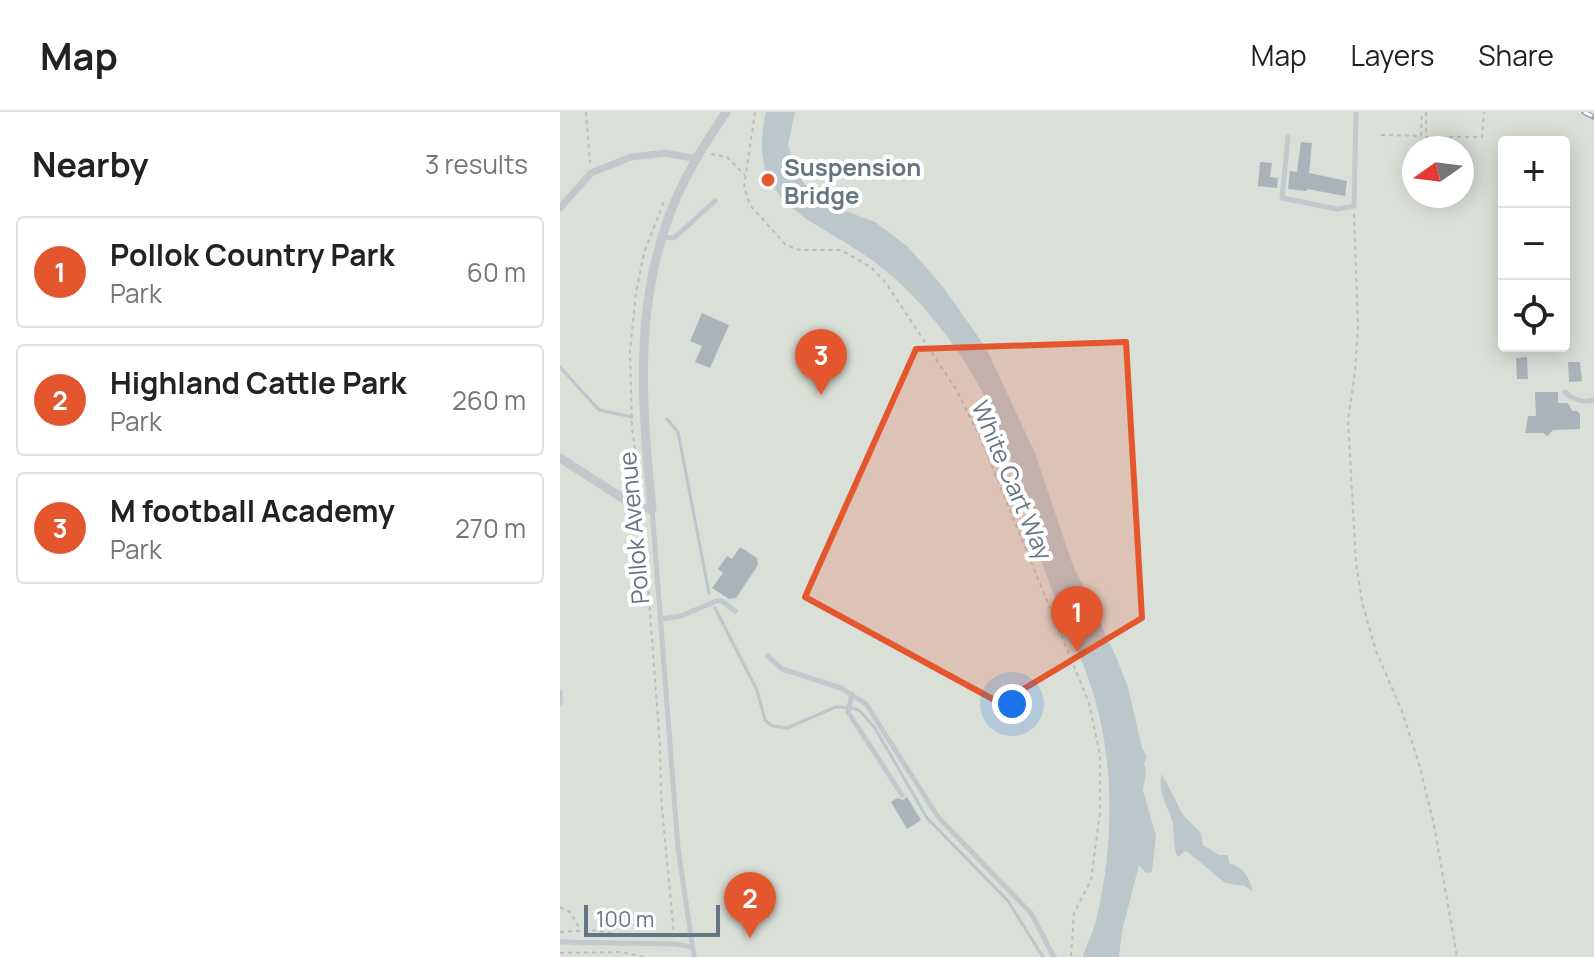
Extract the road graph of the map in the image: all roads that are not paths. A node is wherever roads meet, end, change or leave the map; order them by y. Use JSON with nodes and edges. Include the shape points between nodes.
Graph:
{"nodes":[{"id":1,"x":726,"y":112,"type":"edge"},
{"id":2,"x":1356,"y":112,"type":"edge"},
{"id":3,"x":1288,"y":137,"type":"dead end"},
{"id":4,"x":697,"y":159,"type":"junction"},
{"id":5,"x":715,"y":201,"type":"dead end"},
{"id":6,"x":560,"y":208,"type":"edge"},
{"id":7,"x":663,"y":237,"type":"junction"},
{"id":8,"x":1565,"y":392,"type":"dead end"},
{"id":9,"x":1594,"y":400,"type":"edge"},
{"id":10,"x":560,"y":458,"type":"edge"},
{"id":11,"x":646,"y":508,"type":"junction"},
{"id":12,"x":735,"y":611,"type":"dead end"},
{"id":13,"x":661,"y":619,"type":"junction"},
{"id":14,"x":768,"y":656,"type":"dead end"},
{"id":15,"x":560,"y":692,"type":"edge"},
{"id":16,"x":852,"y":694,"type":"junction"},
{"id":17,"x":560,"y":703,"type":"edge"},
{"id":18,"x":902,"y":795,"type":"dead end"},
{"id":19,"x":560,"y":942,"type":"edge"},
{"id":20,"x":692,"y":947,"type":"junction"},
{"id":21,"x":694,"y":957,"type":"edge"},
{"id":22,"x":1054,"y":957,"type":"edge"}],
"edges":[{"from":1,"to":4,"type":"street","name":"Pollok Avenue"},
{"from":2,"to":3,"type":"lane","via":[[1354,206],[1337,209],[1282,198]]},
{"from":4,"to":6,"type":"street","via":[[666,153],[631,157],[591,173]]},
{"from":4,"to":7,"type":"street","name":"Pollok Avenue"},
{"from":5,"to":7,"type":"lane","via":[[674,238]]},
{"from":7,"to":11,"type":"street","name":"Pollok Avenue","via":[[644,326]]},
{"from":8,"to":9,"type":"lane","via":[[1571,398]]},
{"from":10,"to":11,"type":"street"},
{"from":11,"to":13,"type":"lane","name":"Pollok Avenue"},
{"from":12,"to":13,"type":"lane","via":[[716,601]]},
{"from":13,"to":20,"type":"lane","name":"Pollok Avenue","via":[[678,848]]},
{"from":14,"to":16,"type":"lane","via":[[782,669]]},
{"from":15,"to":17,"type":"lane"},
{"from":16,"to":18,"type":"lane","via":[[848,712]]},
{"from":16,"to":22,"type":"lane","via":[[875,714],[938,817],[1031,913]]},
{"from":19,"to":20,"type":"lane","via":[[674,940]]},
{"from":20,"to":21,"type":"lane","name":"Pollok Avenue"}]}
